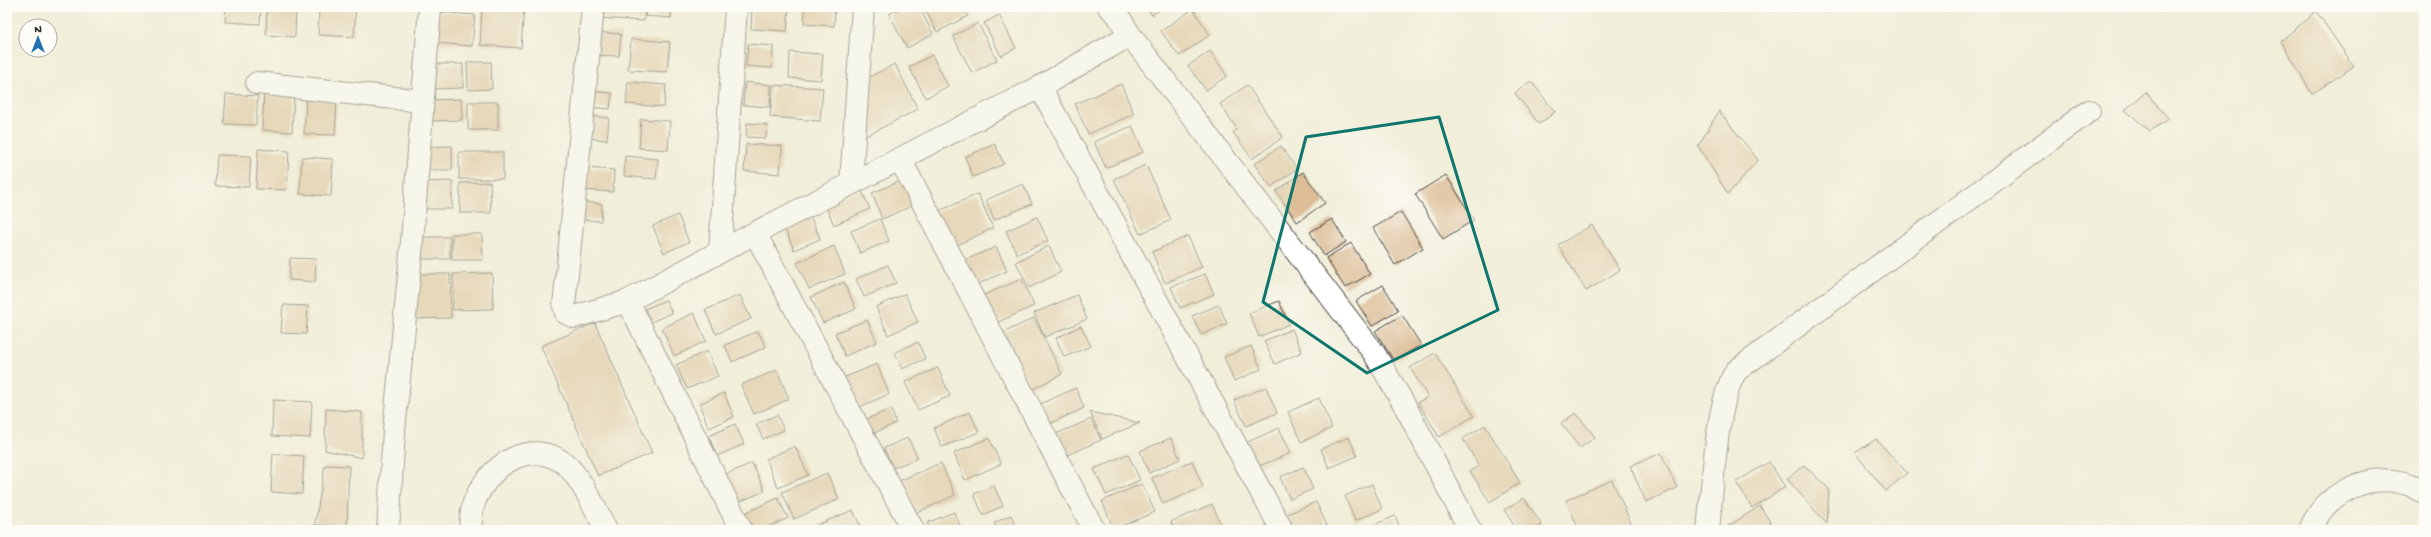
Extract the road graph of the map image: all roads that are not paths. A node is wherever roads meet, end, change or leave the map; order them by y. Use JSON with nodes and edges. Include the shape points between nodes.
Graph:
{"nodes":[{"id":1,"x":430,"y":7,"type":"edge"},
{"id":2,"x":593,"y":7,"type":"edge"},
{"id":3,"x":736,"y":7,"type":"edge"},
{"id":4,"x":862,"y":7,"type":"edge"},
{"id":5,"x":1109,"y":7,"type":"edge"},
{"id":6,"x":1130,"y":36,"type":"junction"},
{"id":7,"x":257,"y":83,"type":"dead end"},
{"id":8,"x":1040,"y":87,"type":"junction"},
{"id":9,"x":422,"y":101,"type":"junction"},
{"id":10,"x":2089,"y":111,"type":"dead end"},
{"id":11,"x":900,"y":159,"type":"junction"},
{"id":12,"x":851,"y":183,"type":"junction"},
{"id":13,"x":755,"y":232,"type":"junction"},
{"id":14,"x":720,"y":252,"type":"junction"},
{"id":15,"x":628,"y":301,"type":"junction"},
{"id":16,"x":2424,"y":492,"type":"edge"},
{"id":17,"x":388,"y":530,"type":"edge"},
{"id":18,"x":470,"y":530,"type":"edge"},
{"id":19,"x":606,"y":530,"type":"edge"},
{"id":20,"x":741,"y":530,"type":"edge"},
{"id":21,"x":912,"y":530,"type":"edge"},
{"id":22,"x":1094,"y":530,"type":"edge"},
{"id":23,"x":1282,"y":530,"type":"edge"},
{"id":24,"x":1470,"y":530,"type":"edge"},
{"id":25,"x":1708,"y":530,"type":"edge"},
{"id":26,"x":2310,"y":530,"type":"edge"}],
"edges":[{"from":1,"to":9,"type":"street"},
{"from":2,"to":15,"type":"street","via":[[564,306],[568,316],[578,317]]},
{"from":3,"to":14,"type":"street"},
{"from":4,"to":12,"type":"street"},
{"from":5,"to":6,"type":"street","via":[[1117,14]]},
{"from":6,"to":8,"type":"street"},
{"from":6,"to":24,"type":"street","via":[[1374,353],[1404,404]]},
{"from":7,"to":9,"type":"street"},
{"from":8,"to":11,"type":"street"},
{"from":8,"to":23,"type":"street"},
{"from":9,"to":17,"type":"street"},
{"from":10,"to":25,"type":"street","via":[[1736,371],[1728,384],[1722,414]]},
{"from":11,"to":12,"type":"street"},
{"from":11,"to":22,"type":"street"},
{"from":12,"to":13,"type":"street"},
{"from":13,"to":14,"type":"street"},
{"from":13,"to":21,"type":"street"},
{"from":14,"to":15,"type":"street"},
{"from":15,"to":20,"type":"street"},
{"from":16,"to":26,"type":"street","via":[[2404,483],[2370,480],[2336,494],[2313,522]]},
{"from":18,"to":19,"type":"street","via":[[475,501],[488,479],[503,462],[525,453],[549,454],[566,464],[587,494]]}]}
